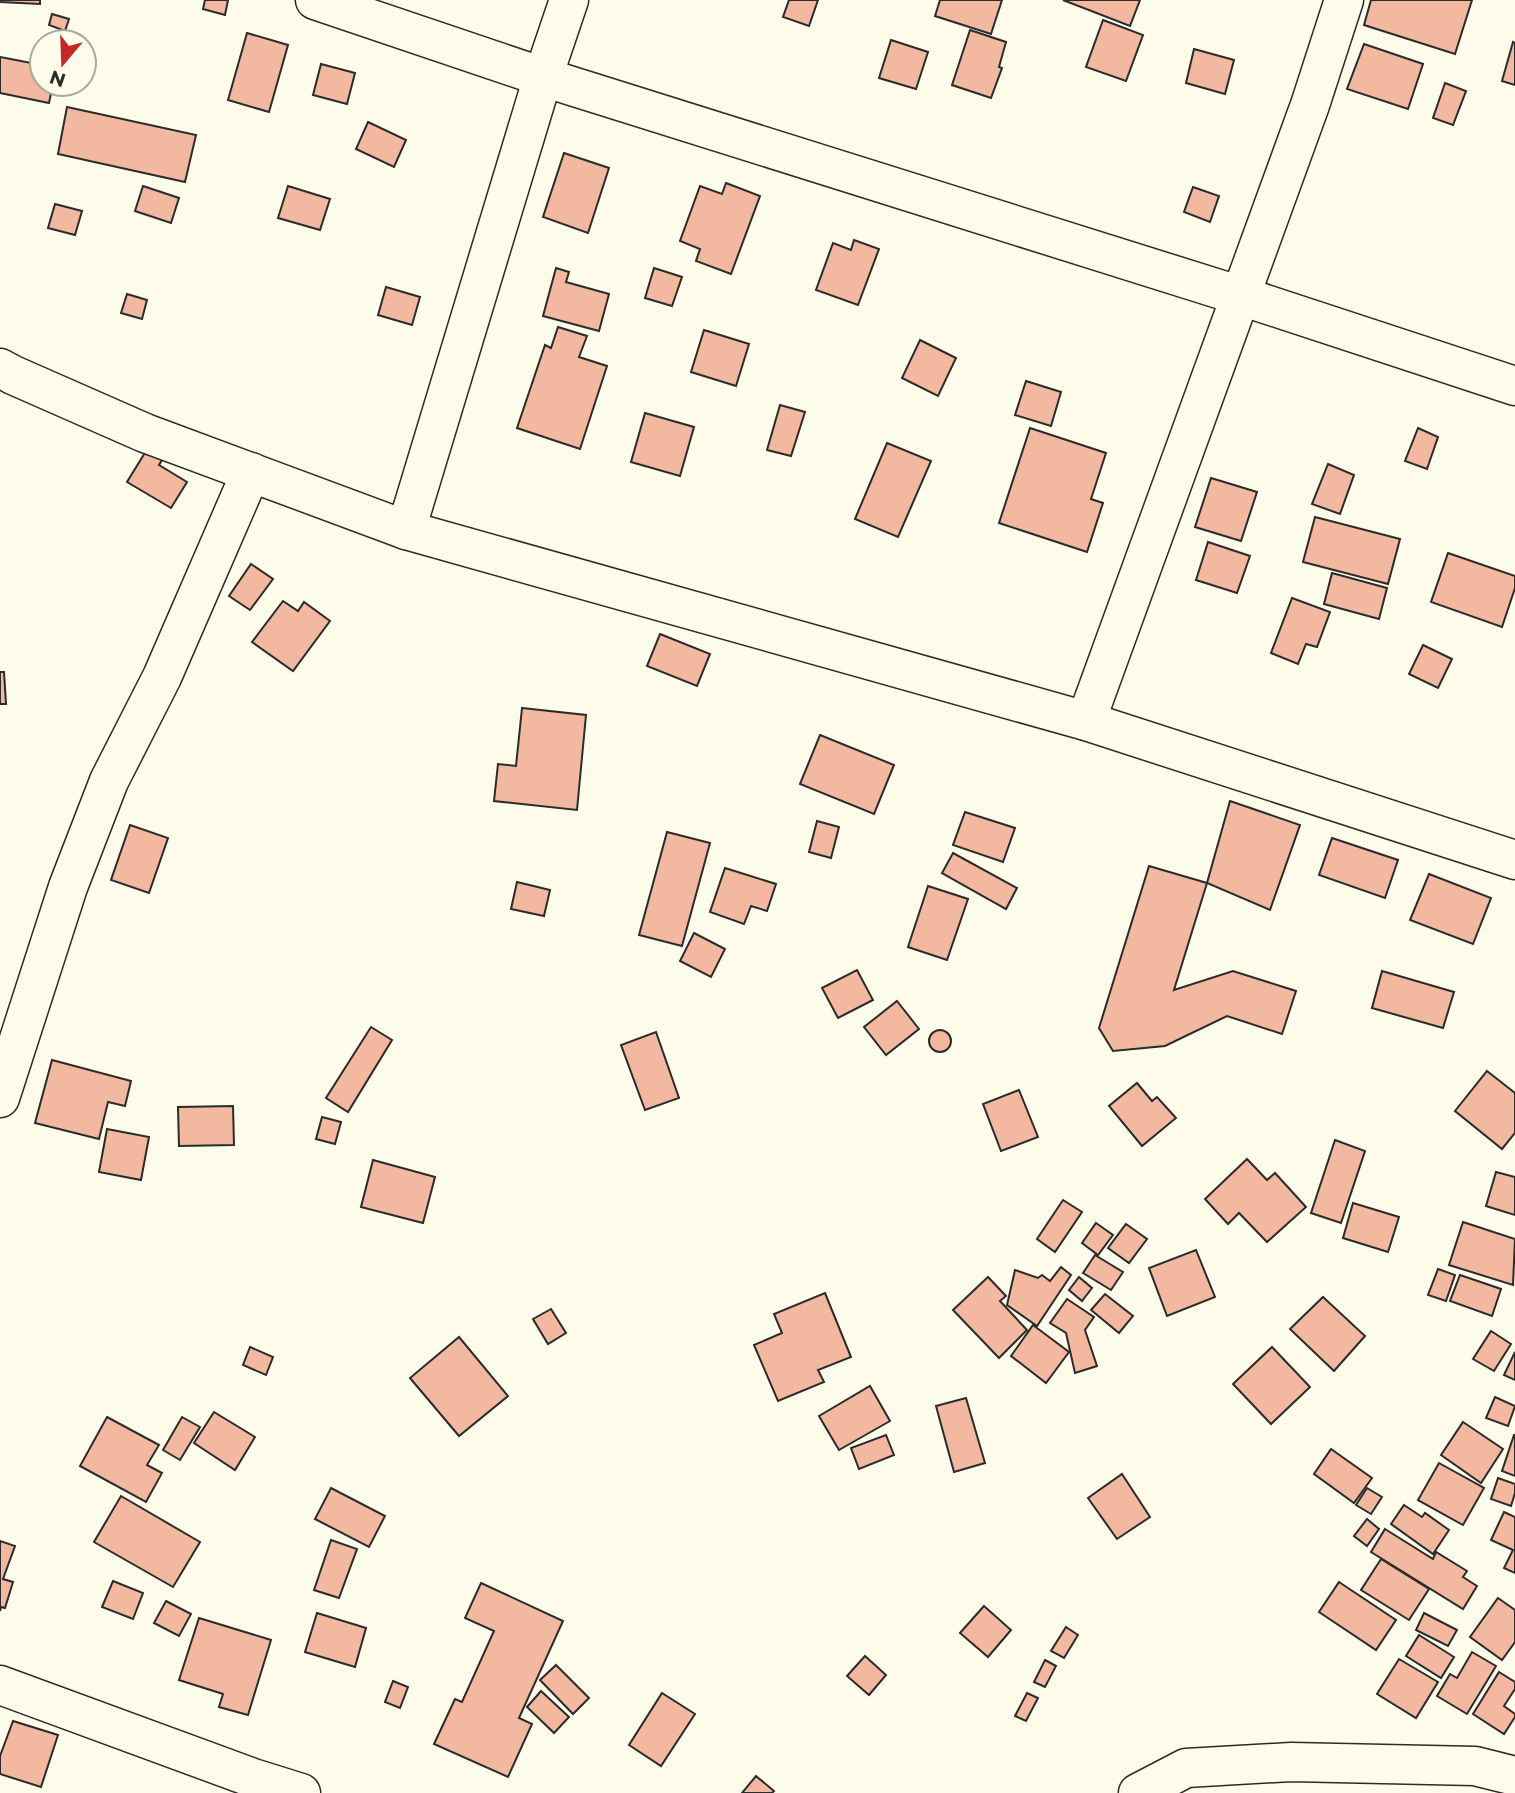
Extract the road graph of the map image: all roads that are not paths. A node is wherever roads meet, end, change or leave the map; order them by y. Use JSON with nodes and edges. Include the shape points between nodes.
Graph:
{"nodes":[{"id":1,"x":315,"y":0,"type":"edge"},
{"id":2,"x":569,"y":0,"type":"edge"},
{"id":3,"x":1344,"y":0,"type":"edge"},
{"id":4,"x":543,"y":77,"type":"junction"},
{"id":5,"x":1241,"y":296,"type":"junction"},
{"id":6,"x":0,"y":368,"type":"edge"},
{"id":7,"x":1515,"y":386,"type":"edge"},
{"id":8,"x":251,"y":472,"type":"junction"},
{"id":9,"x":405,"y":530,"type":"junction"},
{"id":10,"x":1086,"y":721,"type":"junction"},
{"id":11,"x":1515,"y":860,"type":"edge"},
{"id":12,"x":0,"y":1098,"type":"edge"},
{"id":13,"x":0,"y":1685,"type":"edge"},
{"id":14,"x":1515,"y":1776,"type":"edge"},
{"id":15,"x":301,"y":1793,"type":"edge"},
{"id":16,"x":1138,"y":1793,"type":"edge"}],
"edges":[{"from":1,"to":4,"type":"street"},
{"from":2,"to":4,"type":"street"},
{"from":3,"to":5,"type":"street"},
{"from":4,"to":5,"type":"street"},
{"from":4,"to":9,"type":"street"},
{"from":5,"to":7,"type":"street"},
{"from":5,"to":10,"type":"street"},
{"from":6,"to":8,"type":"street","via":[[145,433]]},
{"from":8,"to":9,"type":"street"},
{"from":8,"to":12,"type":"street","via":[[162,677],[109,781],[68,887]]},
{"from":9,"to":10,"type":"street"},
{"from":10,"to":11,"type":"street"},
{"from":13,"to":15,"type":"street"},
{"from":14,"to":16,"type":"street","via":[[1475,1766],[1291,1762],[1186,1769]]}]}
